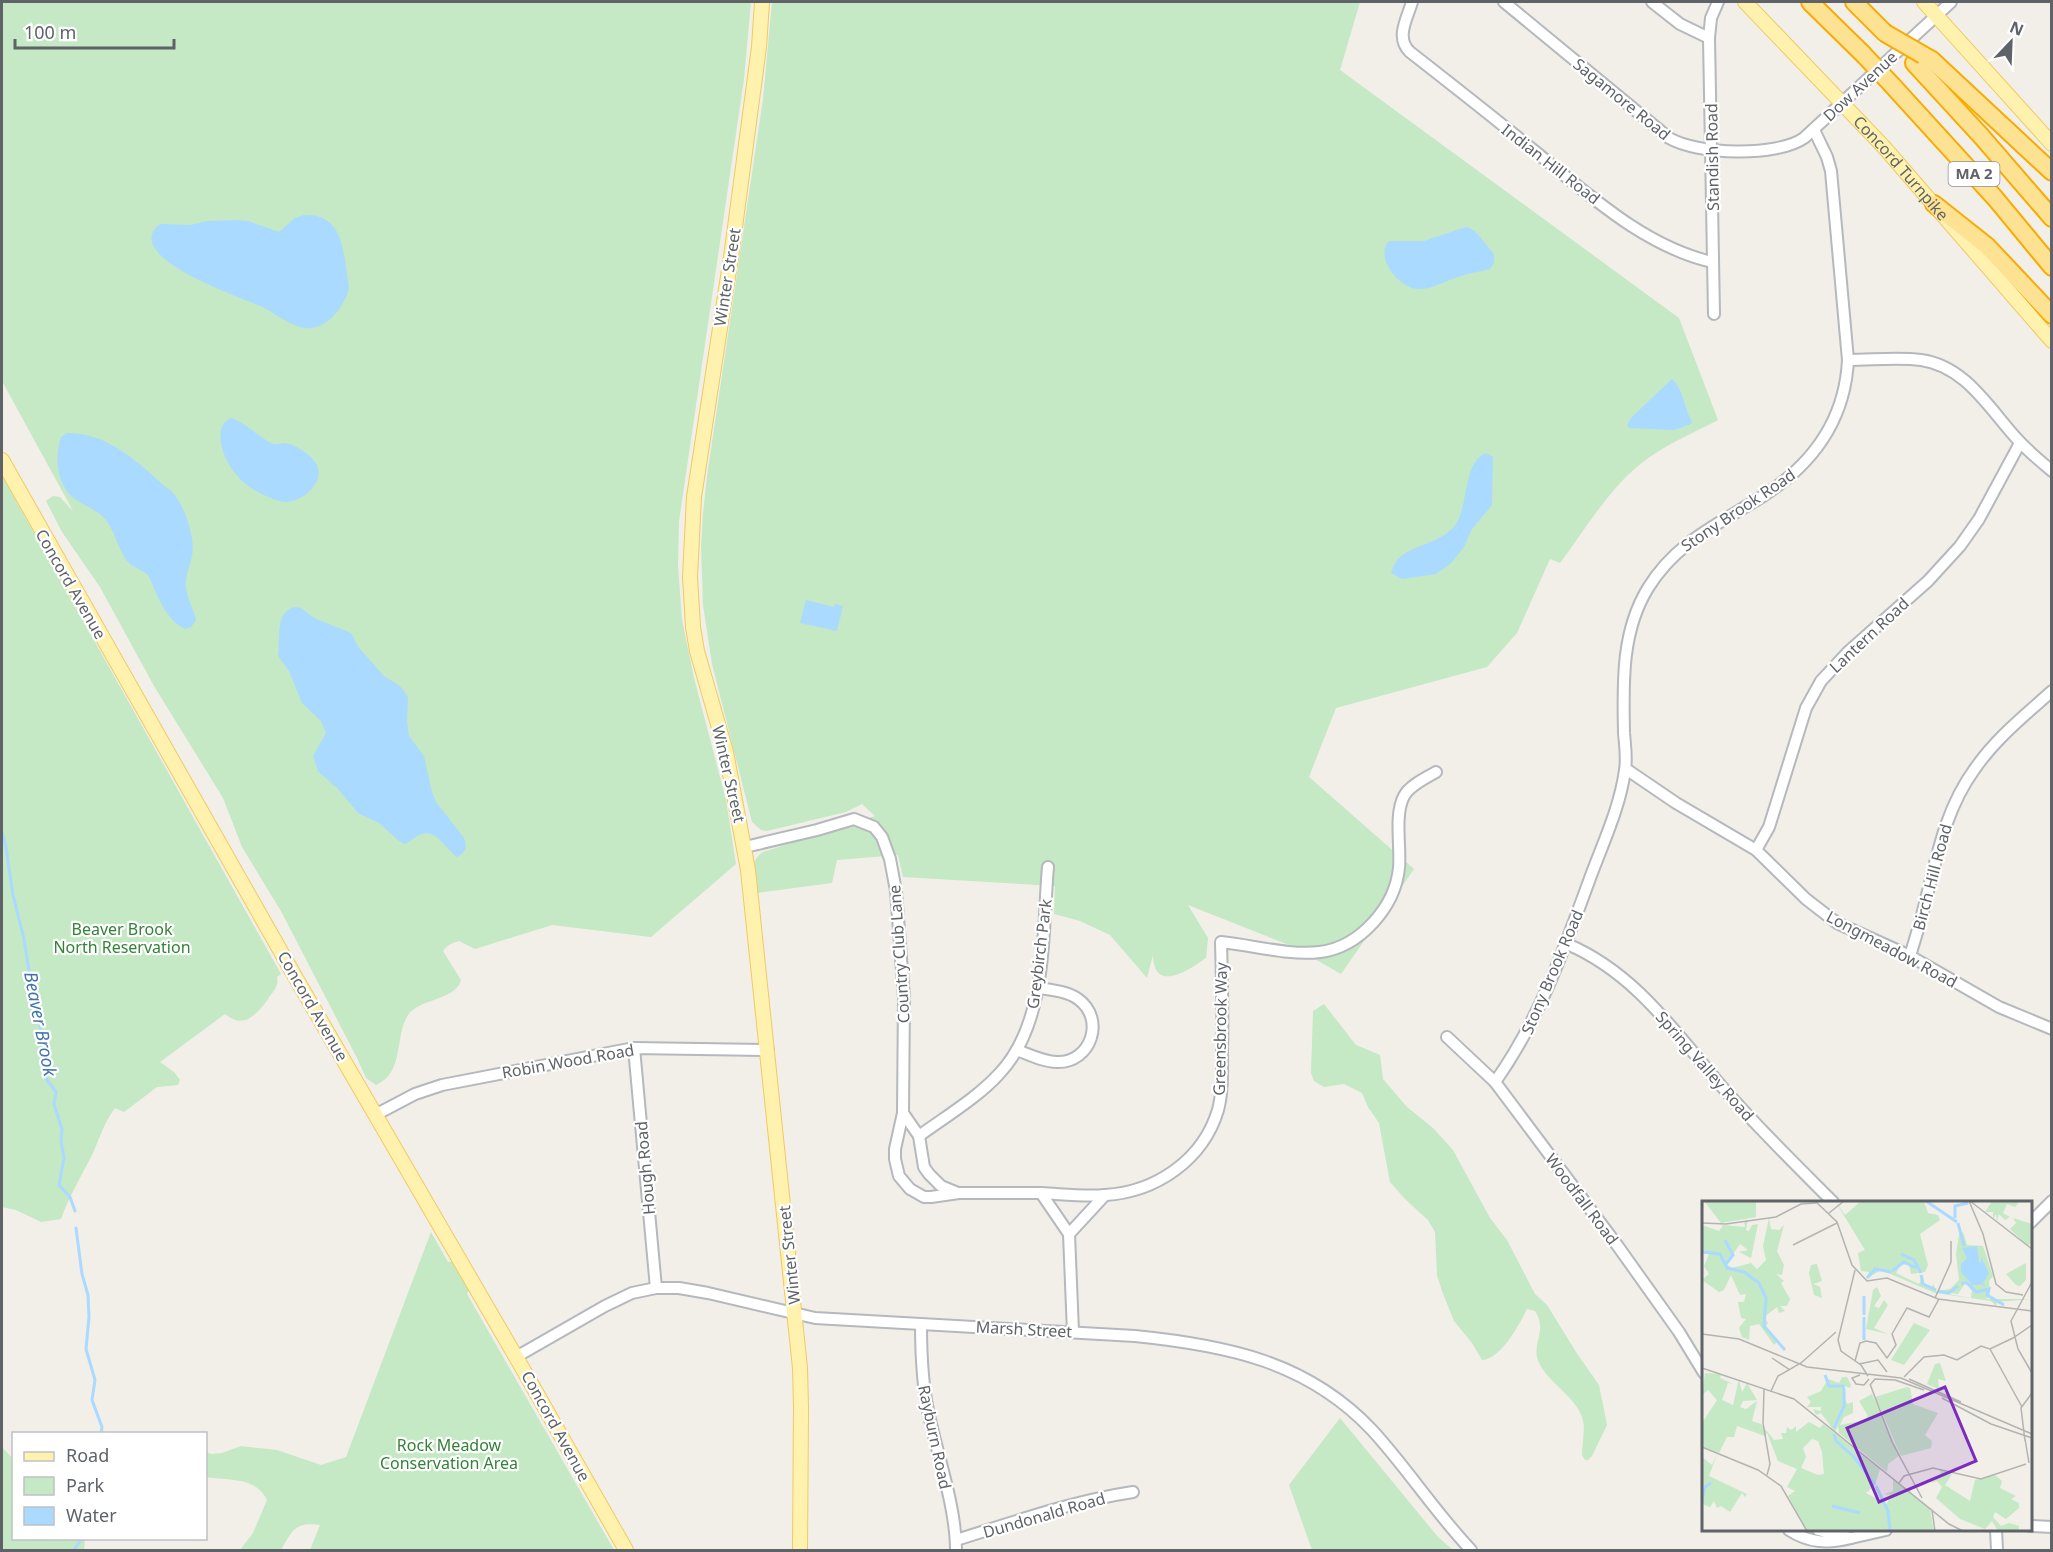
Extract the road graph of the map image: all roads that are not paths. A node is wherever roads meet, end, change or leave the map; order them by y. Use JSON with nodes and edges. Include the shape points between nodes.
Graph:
{"nodes":[{"id":1,"x":762,"y":2,"type":"edge"},
{"id":2,"x":1412,"y":2,"type":"edge"},
{"id":3,"x":1504,"y":2,"type":"edge"},
{"id":4,"x":1653,"y":2,"type":"edge"},
{"id":5,"x":1718,"y":2,"type":"edge"},
{"id":6,"x":1745,"y":2,"type":"edge"},
{"id":7,"x":1810,"y":2,"type":"edge"},
{"id":8,"x":1854,"y":2,"type":"edge"},
{"id":9,"x":1924,"y":2,"type":"edge"},
{"id":10,"x":1950,"y":2,"type":"edge"},
{"id":11,"x":1936,"y":15,"type":"junction"},
{"id":12,"x":1709,"y":38,"type":"junction"},
{"id":13,"x":1919,"y":59,"type":"junction"},
{"id":14,"x":1842,"y":102,"type":"junction"},
{"id":15,"x":1814,"y":130,"type":"junction"},
{"id":16,"x":2052,"y":144,"type":"edge"},
{"id":17,"x":1712,"y":149,"type":"junction"},
{"id":18,"x":1759,"y":151,"type":"joint"},
{"id":19,"x":2052,"y":172,"type":"edge"},
{"id":20,"x":1934,"y":204,"type":"junction"},
{"id":21,"x":2052,"y":218,"type":"edge"},
{"id":22,"x":1712,"y":262,"type":"junction"},
{"id":23,"x":2052,"y":267,"type":"edge"},
{"id":24,"x":1714,"y":315,"type":"dead end"},
{"id":25,"x":2052,"y":315,"type":"edge"},
{"id":26,"x":2052,"y":341,"type":"edge"},
{"id":27,"x":1848,"y":360,"type":"junction"},
{"id":28,"x":2020,"y":443,"type":"junction"},
{"id":29,"x":2,"y":460,"type":"edge"},
{"id":30,"x":2052,"y":471,"type":"edge"},
{"id":31,"x":2052,"y":691,"type":"edge"},
{"id":32,"x":1626,"y":769,"type":"junction"},
{"id":33,"x":1436,"y":772,"type":"dead end"},
{"id":34,"x":745,"y":846,"type":"junction"},
{"id":35,"x":1756,"y":850,"type":"junction"},
{"id":36,"x":1048,"y":867,"type":"dead end"},
{"id":37,"x":1567,"y":944,"type":"junction"},
{"id":38,"x":1910,"y":956,"type":"junction"},
{"id":39,"x":1038,"y":988,"type":"junction"},
{"id":40,"x":2052,"y":1029,"type":"edge"},
{"id":41,"x":1447,"y":1037,"type":"dead end"},
{"id":42,"x":634,"y":1048,"type":"junction"},
{"id":43,"x":768,"y":1050,"type":"junction"},
{"id":44,"x":1017,"y":1050,"type":"junction"},
{"id":45,"x":1495,"y":1082,"type":"junction"},
{"id":46,"x":903,"y":1113,"type":"junction"},
{"id":47,"x":377,"y":1114,"type":"junction"},
{"id":48,"x":919,"y":1136,"type":"junction"},
{"id":49,"x":1041,"y":1193,"type":"junction"},
{"id":50,"x":959,"y":1194,"type":"junction"},
{"id":51,"x":1105,"y":1195,"type":"junction"},
{"id":52,"x":1831,"y":1201,"type":"edge"},
{"id":53,"x":2052,"y":1201,"type":"edge"},
{"id":54,"x":2032,"y":1222,"type":"edge"},
{"id":55,"x":1069,"y":1234,"type":"junction"},
{"id":56,"x":656,"y":1288,"type":"junction"},
{"id":57,"x":795,"y":1313,"type":"junction"},
{"id":58,"x":921,"y":1324,"type":"junction"},
{"id":59,"x":1073,"y":1332,"type":"junction"},
{"id":60,"x":516,"y":1357,"type":"junction"},
{"id":61,"x":1702,"y":1370,"type":"edge"},
{"id":62,"x":1133,"y":1492,"type":"dead end"},
{"id":63,"x":2032,"y":1526,"type":"edge"},
{"id":64,"x":2052,"y":1527,"type":"edge"},
{"id":65,"x":1791,"y":1531,"type":"edge"},
{"id":66,"x":1822,"y":1531,"type":"edge"},
{"id":67,"x":1882,"y":1531,"type":"edge"},
{"id":68,"x":1996,"y":1531,"type":"edge"},
{"id":69,"x":1851,"y":1538,"type":"junction"},
{"id":70,"x":956,"y":1545,"type":"edge"},
{"id":71,"x":626,"y":1551,"type":"edge"},
{"id":72,"x":800,"y":1551,"type":"edge"},
{"id":73,"x":1471,"y":1551,"type":"edge"},
{"id":74,"x":1997,"y":1551,"type":"edge"}],
"edges":[{"from":1,"to":34,"type":"main road","name":"Winter Street","via":[[690,548],[693,627],[728,760]]},
{"from":2,"to":22,"type":"street","name":"Indian Hill Road","via":[[1403,32],[1403,43],[1410,52],[1649,238]]},
{"from":3,"to":17,"type":"street","name":"Sagamore Road","via":[[1664,135],[1684,145]]},
{"from":4,"to":12,"type":"street","via":[[1680,24]]},
{"from":5,"to":12,"type":"street","name":"Standish Road"},
{"from":6,"to":14,"type":"main road","name":"Concord Turnpike"},
{"from":7,"to":23,"type":"highway","number":"MA 2","bridge":true,"via":[[1892,85]]},
{"from":8,"to":13,"type":"highway","number":"MA 2","bridge":true},
{"from":9,"to":11,"type":"main road"},
{"from":10,"to":11,"type":"street","name":"Dow Avenue"},
{"from":11,"to":14,"type":"street","name":"Dow Avenue"},
{"from":11,"to":16,"type":"main road"},
{"from":12,"to":17,"type":"street","name":"Standish Road"},
{"from":13,"to":19,"type":"highway","via":[[1932,60]]},
{"from":13,"to":21,"type":"highway","number":"MA 2"},
{"from":14,"to":15,"type":"street","name":"Dow Avenue"},
{"from":14,"to":20,"type":"main road","name":"Concord Turnpike"},
{"from":15,"to":18,"type":"street","name":"Dow Avenue","via":[[1793,144]]},
{"from":15,"to":27,"type":"street","name":"Stony Brook Road","via":[[1831,171]]},
{"from":17,"to":18,"type":"street","name":"Sagamore Road"},
{"from":17,"to":22,"type":"street","name":"Standish Road"},
{"from":20,"to":25,"type":"highway","via":[[1987,246]]},
{"from":20,"to":26,"type":"main road","name":"Concord Turnpike"},
{"from":22,"to":24,"type":"street","name":"Standish Road"},
{"from":27,"to":28,"type":"street","via":[[1921,360],[1944,367],[1970,385]]},
{"from":27,"to":32,"type":"street","name":"Stony Brook Road","via":[[1838,411],[1809,458],[1779,485],[1681,548],[1647,590],[1632,624],[1624,661]]},
{"from":28,"to":30,"type":"street"},
{"from":28,"to":35,"type":"street","name":"Lantern Road","via":[[1960,546],[1821,681],[1806,708],[1769,826]]},
{"from":29,"to":47,"type":"main road","name":"Concord Avenue"},
{"from":31,"to":38,"type":"street","name":"Birch Hill Road","via":[[2000,738],[1961,790],[1934,861]]},
{"from":32,"to":35,"type":"street","name":"Longmeadow Road"},
{"from":32,"to":37,"type":"street","name":"Stony Brook Road","via":[[1611,823]]},
{"from":33,"to":51,"type":"street","name":"Greensbrook Way","via":[[1405,793],[1400,804],[1398,871],[1391,898],[1371,926],[1351,942],[1323,952],[1300,953],[1221,942],[1222,1084],[1211,1128],[1190,1158],[1165,1178]]},
{"from":34,"to":43,"type":"main road","name":"Winter Street"},
{"from":34,"to":46,"type":"street","name":"Country Club Lane","via":[[854,819],[874,827],[882,837],[896,891],[904,976]]},
{"from":35,"to":38,"type":"street","name":"Longmeadow Road","via":[[1836,923]]},
{"from":36,"to":39,"type":"street","name":"Greybirch Park"},
{"from":37,"to":45,"type":"street","name":"Stony Brook Road","via":[[1525,1035]]},
{"from":37,"to":52,"type":"street","name":"Spring Valley Road","via":[[1617,973],[1652,1005],[1758,1127]]},
{"from":38,"to":40,"type":"street","name":"Longmeadow Road","via":[[1999,1007]]},
{"from":39,"to":44,"type":"street","name":"Greybirch Park","via":[[1031,1019]]},
{"from":39,"to":44,"type":"street","via":[[1070,994],[1080,1000],[1092,1019],[1092,1036],[1080,1055],[1065,1062],[1047,1061]]},
{"from":41,"to":45,"type":"street","name":"Woodfall Road"},
{"from":42,"to":43,"type":"street","name":"Robin Wood Road"},
{"from":42,"to":47,"type":"street","name":"Robin Wood Road","via":[[442,1085]]},
{"from":42,"to":56,"type":"street","name":"Hough Road"},
{"from":43,"to":57,"type":"main road","name":"Winter Street"},
{"from":44,"to":48,"type":"street","name":"Greybirch Park","via":[[998,1076]]},
{"from":45,"to":61,"type":"street","name":"Woodfall Road","via":[[1623,1253]]},
{"from":46,"to":48,"type":"street"},
{"from":46,"to":50,"type":"street","name":"Country Club Lane","via":[[896,1138],[899,1176],[924,1197]]},
{"from":47,"to":60,"type":"main road","name":"Concord Avenue"},
{"from":48,"to":50,"type":"street","via":[[928,1174],[941,1186]]},
{"from":49,"to":50,"type":"street","name":"Country Club Lane"},
{"from":49,"to":51,"type":"street","name":"Country Club Lane"},
{"from":49,"to":55,"type":"street"},
{"from":51,"to":55,"type":"street"},
{"from":53,"to":54,"type":"street"},
{"from":55,"to":59,"type":"street"},
{"from":56,"to":57,"type":"street","name":"Marsh Street","via":[[708,1293]]},
{"from":56,"to":60,"type":"street","name":"Marsh Street","via":[[632,1293],[605,1306]]},
{"from":57,"to":58,"type":"street","name":"Marsh Street","via":[[815,1318]]},
{"from":57,"to":72,"type":"main road","name":"Winter Street","via":[[801,1407]]},
{"from":58,"to":59,"type":"street","name":"Marsh Street"},
{"from":58,"to":70,"type":"street","name":"Rayburn Road","via":[[928,1413]]},
{"from":59,"to":73,"type":"street","name":"Marsh Street","via":[[1199,1343],[1255,1357],[1303,1377],[1333,1396],[1371,1429]]},
{"from":60,"to":71,"type":"main road","name":"Concord Avenue"},
{"from":62,"to":70,"type":"street","name":"Dundonald Road","via":[[1048,1512]]},
{"from":63,"to":64,"type":"street"},
{"from":65,"to":69,"type":"street","via":[[1818,1542]]},
{"from":66,"to":69,"type":"street"},
{"from":67,"to":69,"type":"street"},
{"from":68,"to":74,"type":"street"}]}
